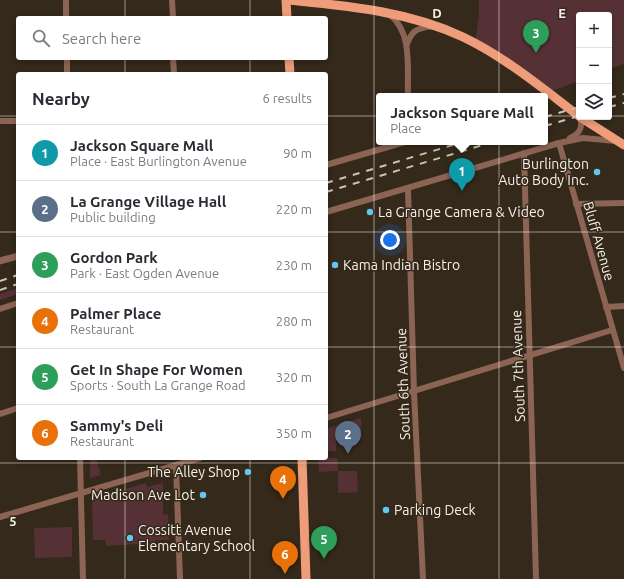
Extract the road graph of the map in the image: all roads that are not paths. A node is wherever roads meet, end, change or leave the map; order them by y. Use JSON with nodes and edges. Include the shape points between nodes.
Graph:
{"nodes":[{"id":1,"x":66,"y":0,"type":"edge"},
{"id":2,"x":172,"y":0,"type":"edge"},
{"id":3,"x":287,"y":0,"type":"edge"},
{"id":4,"x":387,"y":13,"type":"junction"},
{"id":5,"x":66,"y":16,"type":"edge"},
{"id":6,"x":173,"y":16,"type":"edge"},
{"id":7,"x":287,"y":16,"type":"edge"},
{"id":8,"x":436,"y":26,"type":"junction"},
{"id":9,"x":406,"y":45,"type":"junction"},
{"id":10,"x":67,"y":60,"type":"edge"},
{"id":11,"x":173,"y":60,"type":"edge"},
{"id":12,"x":289,"y":60,"type":"edge"},
{"id":13,"x":67,"y":72,"type":"edge"},
{"id":14,"x":174,"y":72,"type":"edge"},
{"id":15,"x":290,"y":72,"type":"edge"},
{"id":16,"x":408,"y":93,"type":"edge"},
{"id":17,"x":548,"y":93,"type":"edge"},
{"id":18,"x":548,"y":93,"type":"edge"},
{"id":19,"x":576,"y":114,"type":"edge"},
{"id":20,"x":581,"y":120,"type":"edge"},
{"id":21,"x":585,"y":120,"type":"edge"},
{"id":22,"x":0,"y":121,"type":"edge"},
{"id":23,"x":16,"y":121,"type":"edge"},
{"id":24,"x":559,"y":143,"type":"junction"},
{"id":25,"x":620,"y":143,"type":"edge"},
{"id":26,"x":395,"y":145,"type":"edge"},
{"id":27,"x":524,"y":153,"type":"junction"},
{"id":28,"x":328,"y":164,"type":"edge"},
{"id":29,"x":408,"y":188,"type":"junction"},
{"id":30,"x":624,"y":203,"type":"edge"},
{"id":31,"x":576,"y":204,"type":"junction"},
{"id":32,"x":328,"y":211,"type":"edge"},
{"id":33,"x":16,"y":257,"type":"edge"},
{"id":34,"x":0,"y":261,"type":"edge"},
{"id":35,"x":16,"y":304,"type":"edge"},
{"id":36,"x":624,"y":306,"type":"edge"},
{"id":37,"x":606,"y":307,"type":"junction"},
{"id":38,"x":0,"y":309,"type":"edge"},
{"id":39,"x":612,"y":330,"type":"junction"},
{"id":40,"x":530,"y":356,"type":"junction"},
{"id":41,"x":624,"y":368,"type":"edge"},
{"id":42,"x":414,"y":392,"type":"junction"},
{"id":43,"x":16,"y":409,"type":"edge"},
{"id":44,"x":0,"y":414,"type":"edge"},
{"id":45,"x":328,"y":417,"type":"edge"},
{"id":46,"x":80,"y":460,"type":"edge"},
{"id":47,"x":193,"y":460,"type":"edge"},
{"id":48,"x":302,"y":460,"type":"edge"},
{"id":49,"x":176,"y":465,"type":"junction"},
{"id":50,"x":81,"y":492,"type":"junction"},
{"id":51,"x":0,"y":517,"type":"edge"},
{"id":52,"x":84,"y":579,"type":"edge"},
{"id":53,"x":180,"y":579,"type":"edge"},
{"id":54,"x":306,"y":579,"type":"edge"},
{"id":55,"x":423,"y":579,"type":"edge"},
{"id":56,"x":536,"y":579,"type":"edge"}],
"edges":[{"from":1,"to":5,"type":"street"},
{"from":2,"to":6,"type":"street"},
{"from":3,"to":4,"type":"main road"},
{"from":3,"to":7,"type":"main road"},
{"from":4,"to":8,"type":"main road"},
{"from":4,"to":9,"type":"street","via":[[402,27]]},
{"from":8,"to":9,"type":"street","via":[[415,30]]},
{"from":8,"to":18,"type":"main road","via":[[486,49]]},
{"from":9,"to":16,"type":"street"},
{"from":10,"to":13,"type":"street"},
{"from":11,"to":14,"type":"street"},
{"from":12,"to":15,"type":"main road"},
{"from":17,"to":19,"type":"main road"},
{"from":20,"to":24,"type":"street","via":[[580,131]]},
{"from":21,"to":25,"type":"main road"},
{"from":22,"to":23,"type":"street"},
{"from":24,"to":25,"type":"street","via":[[583,138]]},
{"from":24,"to":27,"type":"street"},
{"from":24,"to":31,"type":"street","name":"Bluff Avenue"},
{"from":26,"to":28,"type":"street"},
{"from":27,"to":29,"type":"street"},
{"from":27,"to":40,"type":"street","name":"South 7th Avenue"},
{"from":29,"to":32,"type":"street"},
{"from":29,"to":42,"type":"street","name":"South 6th Avenue"},
{"from":30,"to":31,"type":"street"},
{"from":31,"to":37,"type":"street","name":"Bluff Avenue"},
{"from":33,"to":34,"type":"street"},
{"from":35,"to":38,"type":"street"},
{"from":36,"to":37,"type":"street"},
{"from":37,"to":39,"type":"street","name":"Bluff Avenue"},
{"from":39,"to":40,"type":"street"},
{"from":39,"to":41,"type":"street","name":"Bluff Avenue"},
{"from":40,"to":42,"type":"street"},
{"from":40,"to":56,"type":"street","name":"South 7th Avenue"},
{"from":42,"to":45,"type":"street"},
{"from":42,"to":55,"type":"street","name":"South 6th Avenue"},
{"from":43,"to":44,"type":"street"},
{"from":46,"to":50,"type":"street"},
{"from":47,"to":49,"type":"street"},
{"from":48,"to":54,"type":"main road"},
{"from":49,"to":50,"type":"street"},
{"from":49,"to":53,"type":"street"},
{"from":50,"to":51,"type":"street"},
{"from":50,"to":52,"type":"street"}]}
